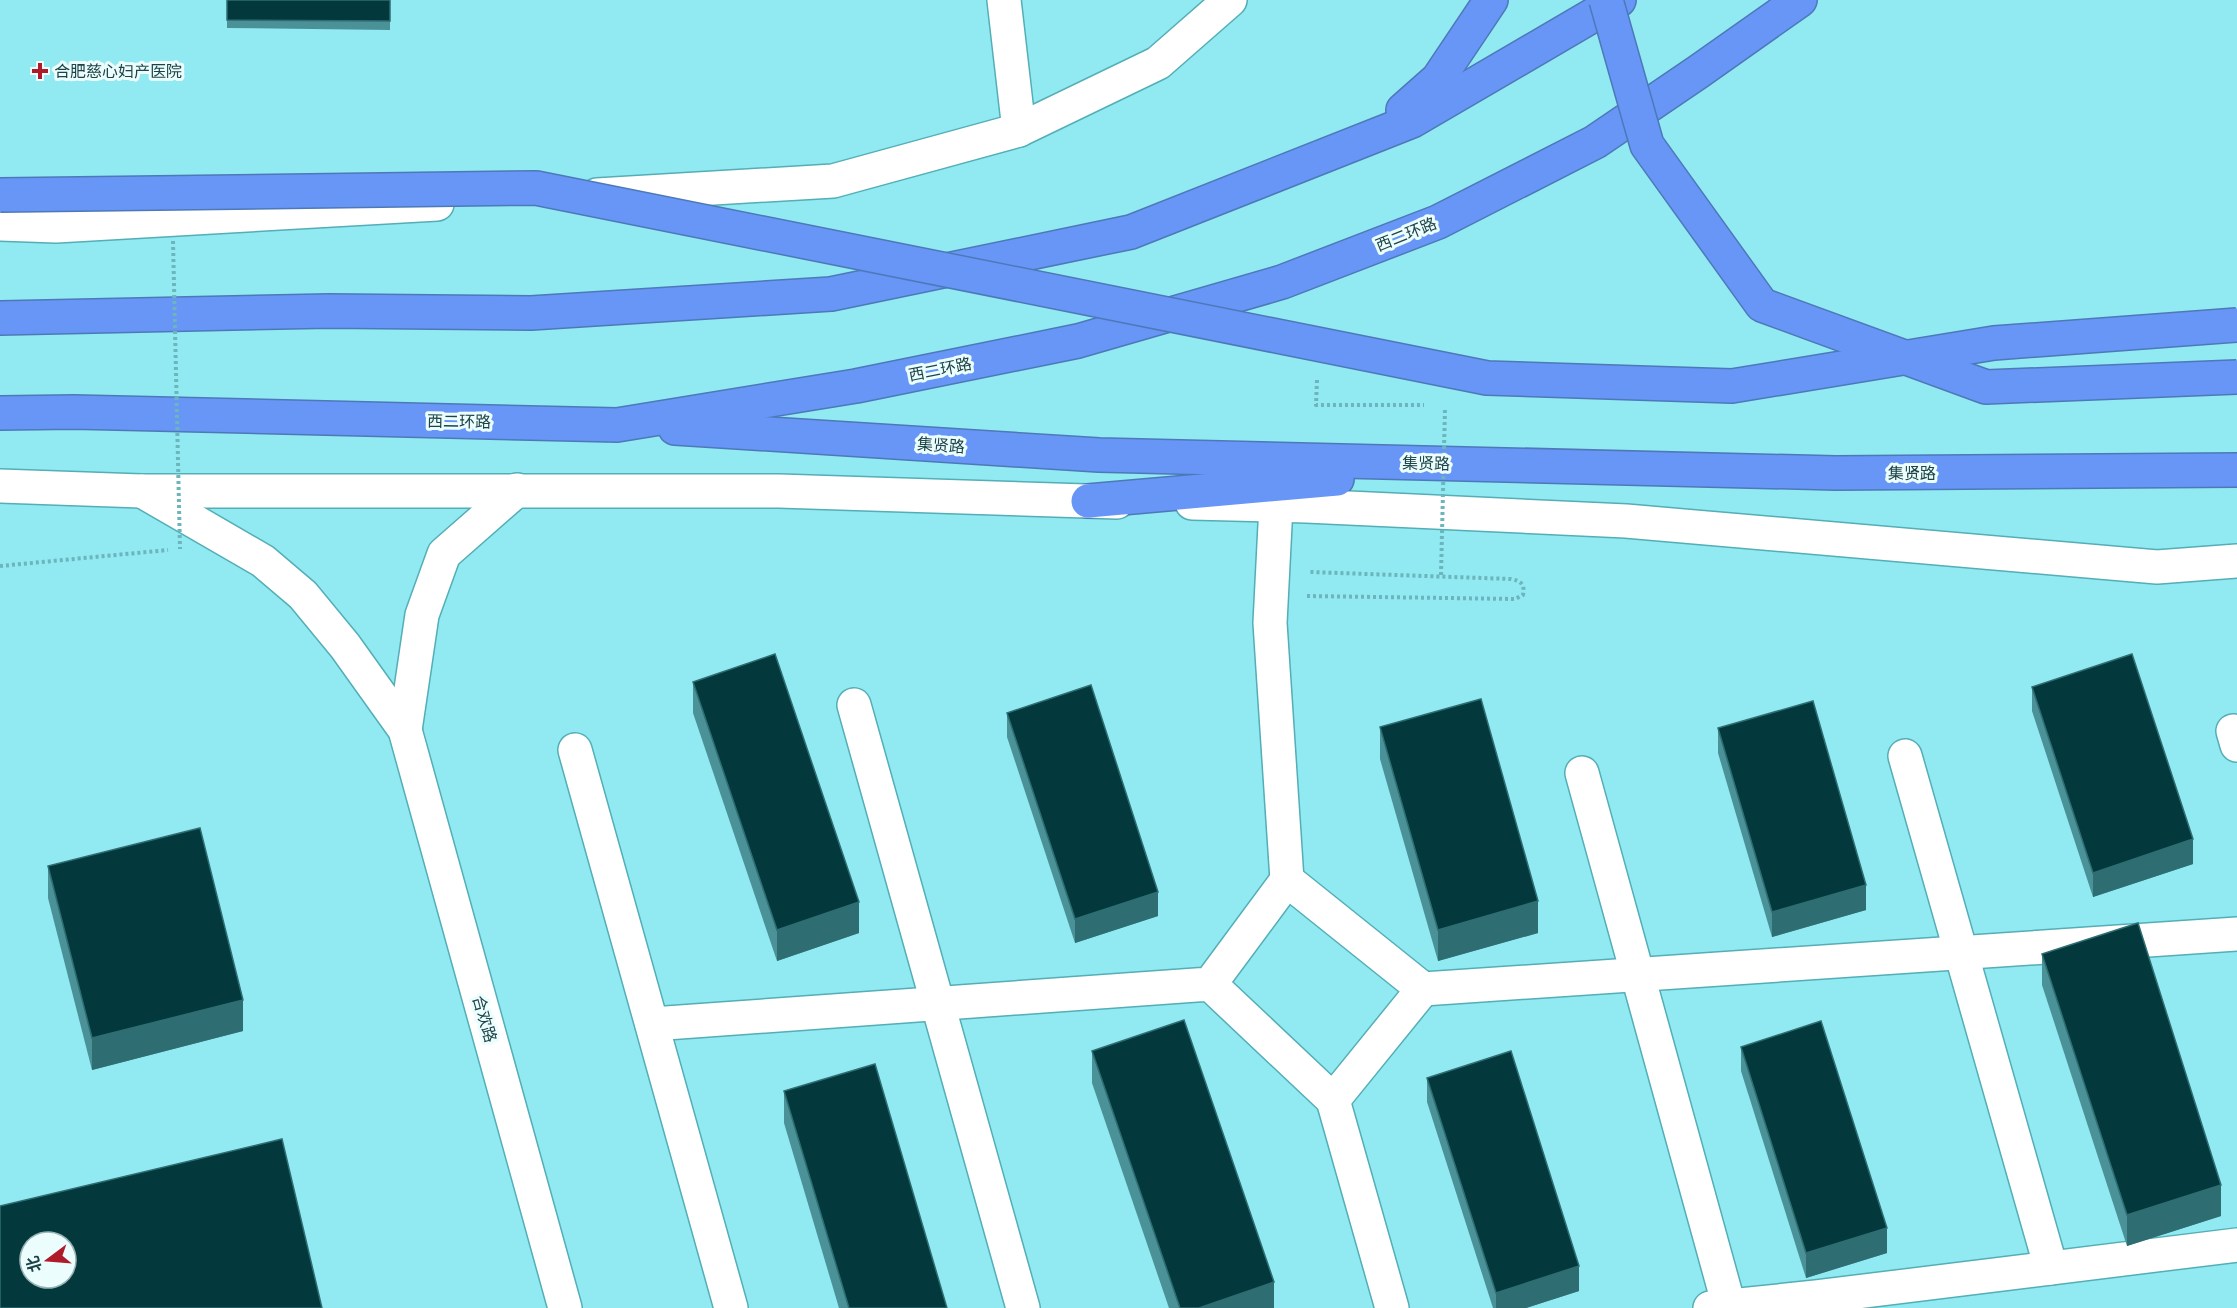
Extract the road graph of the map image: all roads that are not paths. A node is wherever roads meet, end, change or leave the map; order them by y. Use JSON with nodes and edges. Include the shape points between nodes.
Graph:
{"nodes":[{"id":1,"x":1004,"y":0,"type":"edge"},
{"id":2,"x":1230,"y":0,"type":"edge"},
{"id":3,"x":1491,"y":0,"type":"edge"},
{"id":4,"x":1606,"y":0,"type":"edge"},
{"id":5,"x":1619,"y":0,"type":"edge"},
{"id":6,"x":1800,"y":0,"type":"edge"},
{"id":7,"x":1019,"y":130,"type":"junction"},
{"id":8,"x":1371,"y":138,"type":"junction"},
{"id":9,"x":0,"y":195,"type":"edge"},
{"id":10,"x":0,"y":224,"type":"edge"},
{"id":11,"x":0,"y":318,"type":"edge"},
{"id":12,"x":2237,"y":325,"type":"edge"},
{"id":13,"x":2237,"y":377,"type":"edge"},
{"id":14,"x":0,"y":413,"type":"edge"},
{"id":15,"x":617,"y":425,"type":"junction"},
{"id":16,"x":1492,"y":464,"type":"junction"},
{"id":17,"x":2237,"y":470,"type":"edge"},
{"id":18,"x":0,"y":486,"type":"edge"},
{"id":19,"x":517,"y":490,"type":"junction"},
{"id":20,"x":141,"y":491,"type":"junction"},
{"id":21,"x":1088,"y":501,"type":"junction"},
{"id":22,"x":1276,"y":505,"type":"junction"},
{"id":23,"x":2237,"y":561,"type":"edge"},
{"id":24,"x":854,"y":705,"type":"dead end"},
{"id":25,"x":405,"y":730,"type":"junction"},
{"id":26,"x":575,"y":750,"type":"dead end"},
{"id":27,"x":1905,"y":756,"type":"dead end"},
{"id":28,"x":1582,"y":773,"type":"dead end"},
{"id":29,"x":1287,"y":880,"type":"junction"},
{"id":30,"x":2237,"y":934,"type":"edge"},
{"id":31,"x":1961,"y":952,"type":"junction"},
{"id":32,"x":1638,"y":974,"type":"junction"},
{"id":33,"x":1210,"y":984,"type":"junction"},
{"id":34,"x":1423,"y":989,"type":"junction"},
{"id":35,"x":938,"y":1004,"type":"junction"},
{"id":36,"x":652,"y":1024,"type":"junction"},
{"id":37,"x":1333,"y":1100,"type":"junction"},
{"id":38,"x":2237,"y":1245,"type":"edge"},
{"id":39,"x":2051,"y":1268,"type":"junction"},
{"id":40,"x":1719,"y":1307,"type":"edge"},
{"id":41,"x":565,"y":1308,"type":"edge"},
{"id":42,"x":731,"y":1308,"type":"edge"},
{"id":43,"x":1023,"y":1308,"type":"edge"},
{"id":44,"x":1392,"y":1308,"type":"edge"}],
"edges":[{"from":1,"to":7,"type":"street"},
{"from":2,"to":7,"type":"street","via":[[1158,63]]},
{"from":3,"to":8,"type":"highway","via":[[1438,79]]},
{"from":4,"to":13,"type":"highway","bridge":true,"via":[[1647,145],[1762,305],[1986,387]]},
{"from":5,"to":8,"type":"highway","via":[[1412,121]]},
{"from":6,"to":15,"type":"highway","name":"西二环路","via":[[1595,142],[1438,222],[1282,282],[1078,341],[856,386]]},
{"from":7,"to":10,"type":"street","via":[[833,181],[68,225]]},
{"from":8,"to":11,"type":"highway","via":[[1131,232],[831,294],[531,313],[329,311]]},
{"from":9,"to":12,"type":"highway","bridge":true,"via":[[536,188],[1487,378],[1732,386],[1994,343]]},
{"from":14,"to":15,"type":"highway","name":"西二环路"},
{"from":15,"to":16,"type":"highway","name":"集贤路","via":[[1099,455]]},
{"from":16,"to":17,"type":"highway","name":"集贤路","via":[[1836,473]]},
{"from":16,"to":21,"type":"highway"},
{"from":18,"to":20,"type":"street"},
{"from":19,"to":20,"type":"street"},
{"from":19,"to":21,"type":"street","via":[[779,491]]},
{"from":19,"to":25,"type":"street","via":[[444,554],[422,615]]},
{"from":20,"to":25,"type":"street","via":[[263,561],[303,596],[345,646]]},
{"from":21,"to":22,"type":"street"},
{"from":22,"to":23,"type":"street","via":[[1626,521],[2157,567]]},
{"from":22,"to":29,"type":"street","via":[[1270,623]]},
{"from":24,"to":35,"type":"street"},
{"from":25,"to":41,"type":"street","name":"合欢路"},
{"from":26,"to":36,"type":"street"},
{"from":27,"to":31,"type":"street"},
{"from":28,"to":32,"type":"street"},
{"from":29,"to":33,"type":"street"},
{"from":29,"to":34,"type":"street"},
{"from":30,"to":31,"type":"street"},
{"from":31,"to":32,"type":"street"},
{"from":31,"to":39,"type":"street"},
{"from":32,"to":34,"type":"street"},
{"from":32,"to":40,"type":"street"},
{"from":33,"to":35,"type":"street"},
{"from":33,"to":37,"type":"street"},
{"from":34,"to":37,"type":"street"},
{"from":35,"to":36,"type":"street"},
{"from":35,"to":43,"type":"street"},
{"from":36,"to":42,"type":"street"},
{"from":37,"to":44,"type":"street"},
{"from":38,"to":39,"type":"street"},
{"from":39,"to":40,"type":"street"}]}
